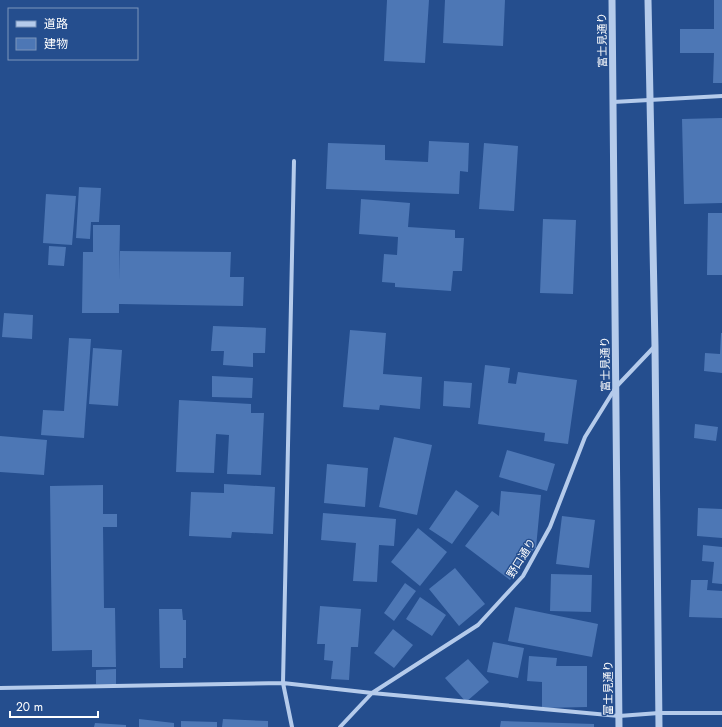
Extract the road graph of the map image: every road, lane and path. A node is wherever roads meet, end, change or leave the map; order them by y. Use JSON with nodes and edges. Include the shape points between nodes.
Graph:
{"nodes":[{"id":1,"x":612,"y":0,"type":"edge"},
{"id":2,"x":648,"y":0,"type":"edge"},
{"id":3,"x":722,"y":96,"type":"edge"},
{"id":4,"x":650,"y":100,"type":"junction"},
{"id":5,"x":613,"y":102,"type":"junction"},
{"id":6,"x":294,"y":161,"type":"dead end"},
{"id":7,"x":655,"y":346,"type":"junction"},
{"id":8,"x":616,"y":387,"type":"junction"},
{"id":9,"x":283,"y":683,"type":"junction"},
{"id":10,"x":0,"y":688,"type":"edge"},
{"id":11,"x":372,"y":694,"type":"junction"},
{"id":12,"x":659,"y":713,"type":"junction"},
{"id":13,"x":722,"y":713,"type":"edge"},
{"id":14,"x":619,"y":716,"type":"junction"},
{"id":15,"x":292,"y":727,"type":"edge"},
{"id":16,"x":340,"y":727,"type":"edge"},
{"id":17,"x":619,"y":727,"type":"edge"},
{"id":18,"x":659,"y":727,"type":"edge"}],
"edges":[{"from":1,"to":5,"type":"street","name":"富士見通り"},
{"from":2,"to":4,"type":"street"},
{"from":3,"to":4,"type":"street"},
{"from":4,"to":5,"type":"street"},
{"from":4,"to":7,"type":"street"},
{"from":5,"to":8,"type":"street","name":"富士見通り"},
{"from":6,"to":9,"type":"street"},
{"from":7,"to":8,"type":"street","name":"野口通り"},
{"from":7,"to":12,"type":"street"},
{"from":8,"to":11,"type":"street","name":"野口通り","via":[[585,437],[550,527],[523,576],[478,625]]},
{"from":8,"to":14,"type":"street","name":"富士見通り"},
{"from":9,"to":10,"type":"street"},
{"from":9,"to":11,"type":"street"},
{"from":9,"to":15,"type":"street"},
{"from":11,"to":14,"type":"street"},
{"from":11,"to":16,"type":"street","name":"野口通り"},
{"from":12,"to":13,"type":"street"},
{"from":12,"to":14,"type":"street"},
{"from":12,"to":18,"type":"street"},
{"from":14,"to":17,"type":"street","name":"富士見通り"}]}
